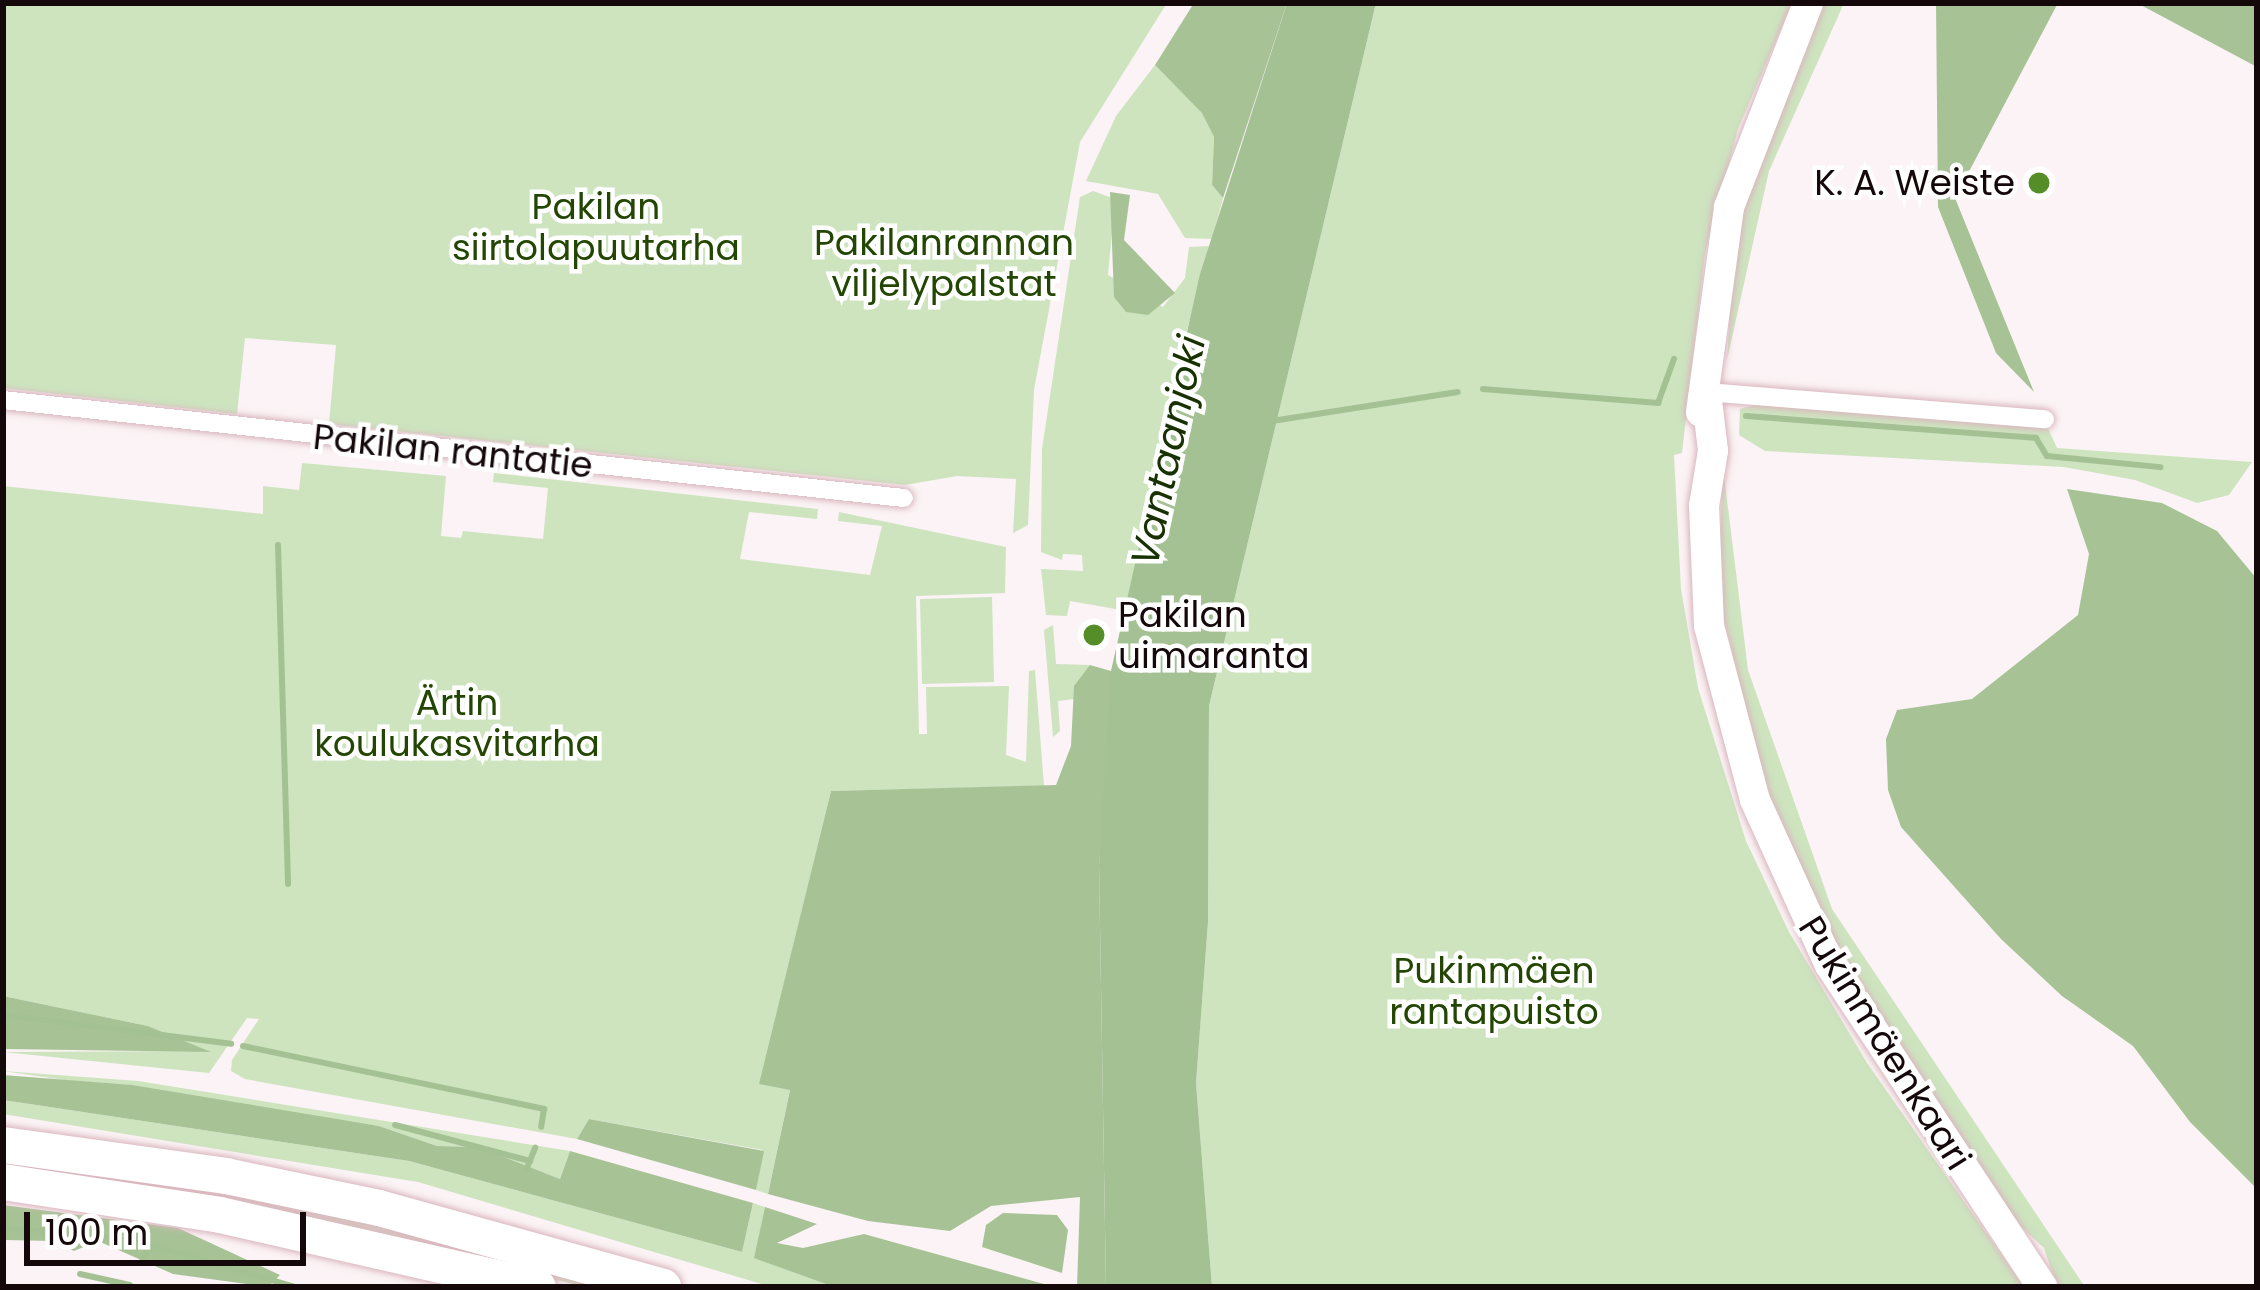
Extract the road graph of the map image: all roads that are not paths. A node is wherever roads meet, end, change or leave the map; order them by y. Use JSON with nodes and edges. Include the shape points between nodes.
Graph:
{"nodes":[{"id":1,"x":1808,"y":3,"type":"edge"},
{"id":2,"x":1706,"y":392,"type":"junction"},
{"id":3,"x":3,"y":400,"type":"edge"},
{"id":4,"x":2044,"y":419,"type":"dead end"},
{"id":5,"x":904,"y":497,"type":"dead end"},
{"id":6,"x":3,"y":1145,"type":"edge"},
{"id":7,"x":3,"y":1181,"type":"edge"},
{"id":8,"x":538,"y":1287,"type":"edge"},
{"id":9,"x":663,"y":1287,"type":"edge"},
{"id":10,"x":2042,"y":1287,"type":"edge"}],
"edges":[{"from":1,"to":2,"type":"main road","name":"Pukinmäenkaari","via":[[1729,207]]},
{"from":2,"to":4,"type":"street"},
{"from":2,"to":10,"type":"main road","name":"Pukinmäenkaari","via":[[1693,451],[1709,626],[1777,855],[1865,1023]]},
{"from":3,"to":5,"type":"street","name":"Pakilan rantatie"},
{"from":6,"to":9,"type":"highway","via":[[226,1176],[380,1208]]},
{"from":7,"to":8,"type":"highway","via":[[220,1214]]}]}
